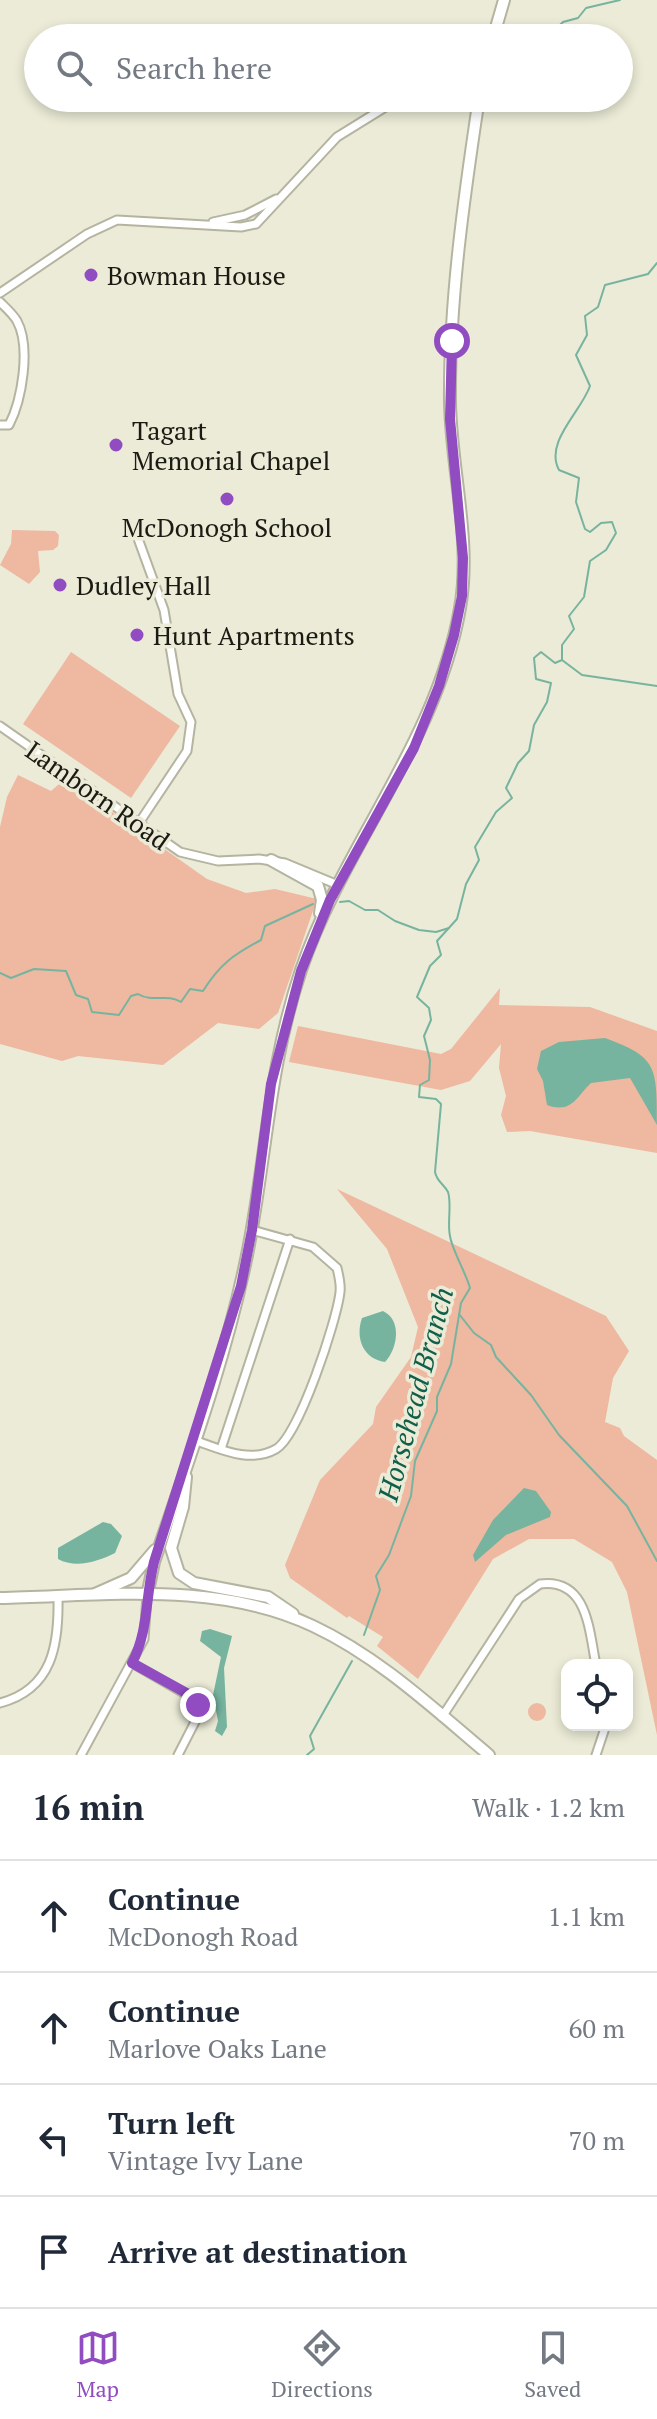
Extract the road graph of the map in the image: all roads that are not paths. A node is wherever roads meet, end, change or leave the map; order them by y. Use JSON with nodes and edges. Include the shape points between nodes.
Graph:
{"nodes":[{"id":1,"x":504,"y":0,"type":"edge"},
{"id":2,"x":497,"y":24,"type":"edge"},
{"id":3,"x":377,"y":112,"type":"edge"},
{"id":4,"x":477,"y":112,"type":"edge"},
{"id":5,"x":0,"y":293,"type":"edge"},
{"id":6,"x":0,"y":302,"type":"edge"},
{"id":7,"x":0,"y":425,"type":"edge"},
{"id":8,"x":136,"y":533,"type":"dead end"},
{"id":9,"x":0,"y":726,"type":"edge"},
{"id":10,"x":139,"y":823,"type":"junction"},
{"id":11,"x":271,"y":860,"type":"junction"},
{"id":12,"x":338,"y":885,"type":"junction"},
{"id":13,"x":317,"y":927,"type":"junction"},
{"id":14,"x":252,"y":1230,"type":"junction"},
{"id":15,"x":290,"y":1239,"type":"junction"},
{"id":16,"x":194,"y":1440,"type":"junction"},
{"id":17,"x":221,"y":1449,"type":"junction"},
{"id":18,"x":188,"y":1459,"type":"junction"},
{"id":19,"x":161,"y":1542,"type":"junction"},
{"id":20,"x":91,"y":1596,"type":"junction"},
{"id":21,"x":147,"y":1596,"type":"junction"},
{"id":22,"x":58,"y":1597,"type":"junction"},
{"id":23,"x":0,"y":1598,"type":"edge"},
{"id":24,"x":300,"y":1621,"type":"junction"},
{"id":25,"x":595,"y":1659,"type":"edge"},
{"id":26,"x":132,"y":1663,"type":"junction"},
{"id":27,"x":0,"y":1703,"type":"edge"},
{"id":28,"x":442,"y":1717,"type":"junction"},
{"id":29,"x":604,"y":1731,"type":"edge"},
{"id":30,"x":81,"y":1755,"type":"edge"},
{"id":31,"x":178,"y":1755,"type":"edge"},
{"id":32,"x":489,"y":1755,"type":"edge"},
{"id":33,"x":596,"y":1755,"type":"edge"}],
"edges":[{"from":1,"to":2,"type":"main road"},
{"from":3,"to":5,"type":"street","via":[[337,137],[285,193],[237,218],[195,224],[127,218],[108,222]]},
{"from":4,"to":12,"type":"main road","via":[[450,382],[463,558],[460,612],[423,727]]},
{"from":6,"to":7,"type":"street","via":[[18,325],[23,386],[9,425]]},
{"from":8,"to":10,"type":"street","via":[[164,610],[178,694],[191,722],[187,751]]},
{"from":9,"to":10,"type":"street","name":"Lamborn Road"},
{"from":10,"to":11,"type":"street","name":"Lamborn Road","via":[[197,858]]},
{"from":11,"to":12,"type":"street","name":"Lamborn Road"},
{"from":11,"to":13,"type":"main road","via":[[318,886],[322,900]]},
{"from":12,"to":13,"type":"main road"},
{"from":13,"to":14,"type":"main road","via":[[275,1062]]},
{"from":14,"to":15,"type":"street"},
{"from":14,"to":16,"type":"main road","via":[[234,1312]]},
{"from":15,"to":17,"type":"street"},
{"from":15,"to":17,"type":"street","via":[[322,1252],[337,1268],[340,1290],[300,1419],[279,1448],[256,1456]]},
{"from":16,"to":17,"type":"street"},
{"from":16,"to":18,"type":"main road"},
{"from":18,"to":19,"type":"main road"},
{"from":18,"to":24,"type":"main road","via":[[183,1507],[171,1548],[179,1573],[194,1583],[268,1597]]},
{"from":19,"to":20,"type":"main road","via":[[131,1578]]},
{"from":19,"to":21,"type":"main road"},
{"from":20,"to":21,"type":"main road"},
{"from":20,"to":22,"type":"main road"},
{"from":21,"to":24,"type":"main road","via":[[223,1599]]},
{"from":21,"to":26,"type":"street","via":[[144,1639]]},
{"from":22,"to":23,"type":"main road"},
{"from":22,"to":27,"type":"street","via":[[57,1643],[48,1669],[28,1691]]},
{"from":24,"to":28,"type":"main road","via":[[370,1659]]},
{"from":25,"to":28,"type":"street","via":[[581,1601],[564,1586],[540,1584],[519,1599]]},
{"from":26,"to":30,"type":"street"},
{"from":26,"to":31,"type":"street","via":[[196,1700],[198,1716]]},
{"from":28,"to":32,"type":"main road"},
{"from":29,"to":33,"type":"street"}]}
